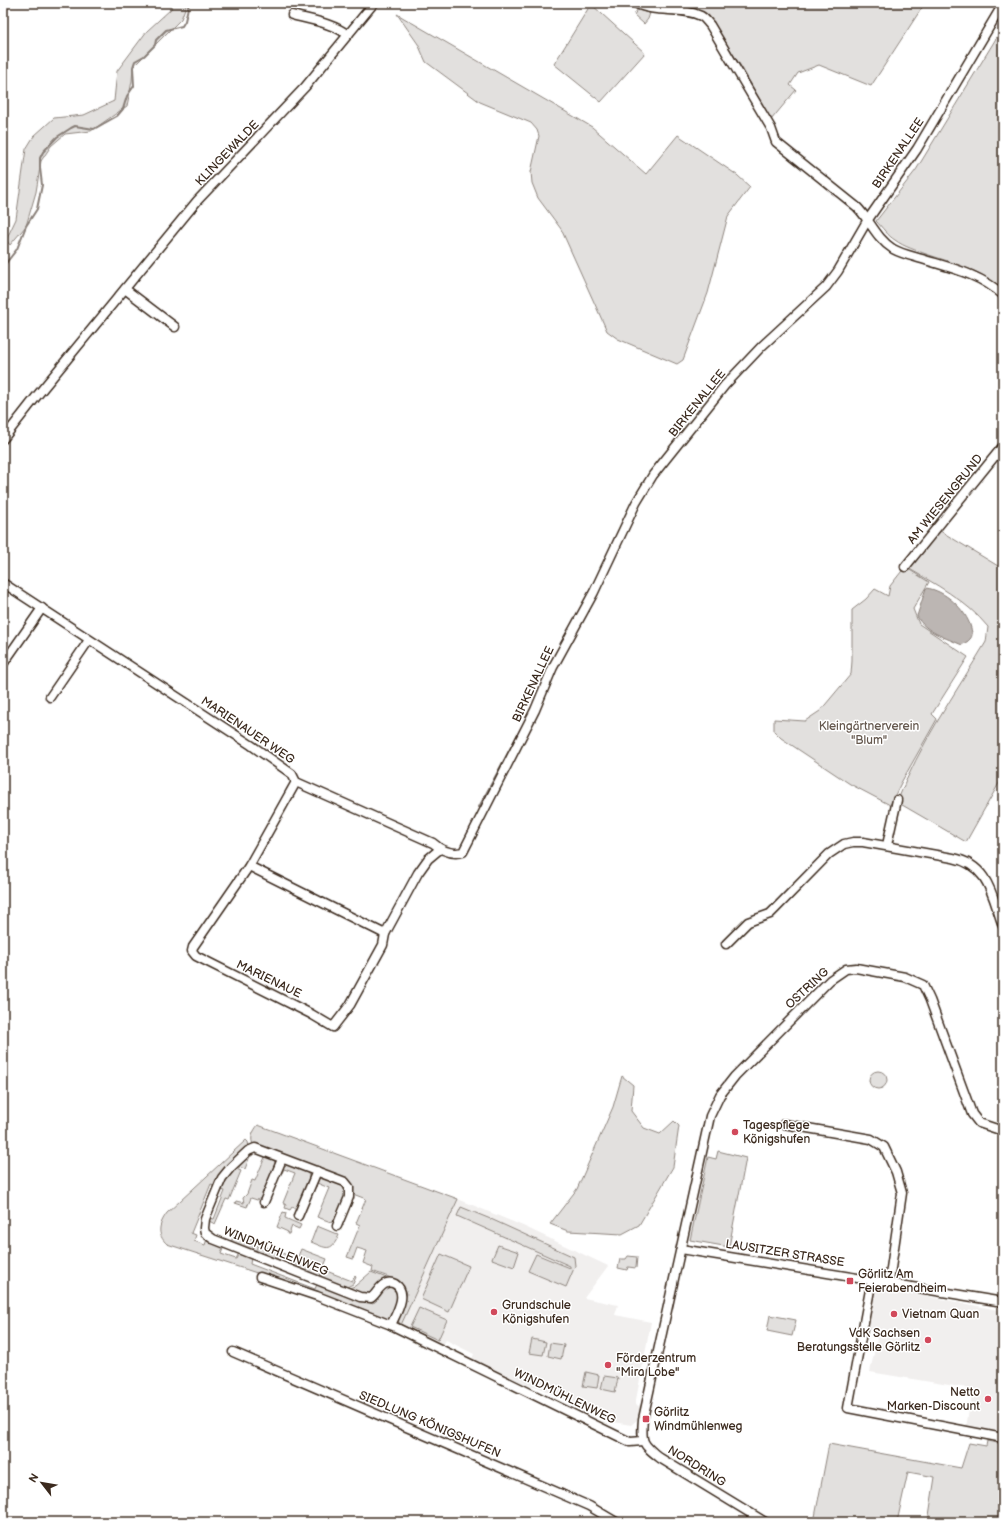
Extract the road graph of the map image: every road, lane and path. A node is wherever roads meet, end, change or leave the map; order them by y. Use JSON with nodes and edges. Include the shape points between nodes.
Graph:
{"nodes":[{"id":1,"x":374,"y":3,"type":"edge"},
{"id":2,"x":636,"y":3,"type":"edge"},
{"id":3,"x":1003,"y":4,"type":"edge"},
{"id":4,"x":292,"y":15,"type":"dead end"},
{"id":5,"x":348,"y":35,"type":"junction"},
{"id":6,"x":867,"y":221,"type":"junction"},
{"id":7,"x":125,"y":289,"type":"junction"},
{"id":8,"x":1003,"y":295,"type":"edge"},
{"id":9,"x":175,"y":327,"type":"dead end"},
{"id":10,"x":3,"y":439,"type":"edge"},
{"id":11,"x":1003,"y":446,"type":"edge"},
{"id":12,"x":905,"y":567,"type":"dead end"},
{"id":13,"x":3,"y":583,"type":"edge"},
{"id":14,"x":42,"y":608,"type":"junction"},
{"id":15,"x":89,"y":640,"type":"junction"},
{"id":16,"x":3,"y":664,"type":"edge"},
{"id":17,"x":50,"y":697,"type":"dead end"},
{"id":18,"x":296,"y":782,"type":"junction"},
{"id":19,"x":898,"y":800,"type":"dead end"},
{"id":20,"x":887,"y":845,"type":"junction"},
{"id":21,"x":440,"y":850,"type":"junction"},
{"id":22,"x":463,"y":852,"type":"joint"},
{"id":23,"x":249,"y":866,"type":"junction"},
{"id":24,"x":1003,"y":926,"type":"edge"},
{"id":25,"x":385,"y":934,"type":"junction"},
{"id":26,"x":726,"y":944,"type":"dead end"},
{"id":27,"x":784,"y":1124,"type":"dead end"},
{"id":28,"x":1003,"y":1131,"type":"edge"},
{"id":29,"x":282,"y":1159,"type":"junction"},
{"id":30,"x":317,"y":1171,"type":"junction"},
{"id":31,"x":264,"y":1202,"type":"dead end"},
{"id":32,"x":298,"y":1216,"type":"dead end"},
{"id":33,"x":337,"y":1226,"type":"dead end"},
{"id":34,"x":681,"y":1249,"type":"junction"},
{"id":35,"x":260,"y":1277,"type":"dead end"},
{"id":36,"x":872,"y":1279,"type":"junction"},
{"id":37,"x":889,"y":1282,"type":"junction"},
{"id":38,"x":1003,"y":1302,"type":"edge"},
{"id":39,"x":391,"y":1325,"type":"junction"},
{"id":40,"x":233,"y":1352,"type":"dead end"},
{"id":41,"x":1003,"y":1438,"type":"edge"},
{"id":42,"x":643,"y":1441,"type":"junction"},
{"id":43,"x":616,"y":1522,"type":"edge"},
{"id":44,"x":766,"y":1522,"type":"edge"}],
"edges":[{"from":1,"to":5,"type":"street","name":"KLINGEWALDE"},
{"from":2,"to":6,"type":"street","via":[[703,16],[756,102],[776,142],[857,207]]},
{"from":3,"to":6,"type":"street","name":"BIRKENALLEE","via":[[917,149]]},
{"from":4,"to":5,"type":"street","via":[[319,22]]},
{"from":5,"to":7,"type":"street","name":"KLINGEWALDE","via":[[306,87],[197,201]]},
{"from":6,"to":8,"type":"street","via":[[893,249],[972,274],[986,281]]},
{"from":6,"to":22,"type":"street","name":"BIRKENALLEE","via":[[841,267],[826,287],[762,346],[725,385],[653,475],[636,503],[594,592],[553,667],[536,710]]},
{"from":7,"to":9,"type":"street"},
{"from":7,"to":10,"type":"street","name":"KLINGEWALDE"},
{"from":11,"to":12,"type":"street","name":"AM WIESENGRUND"},
{"from":13,"to":14,"type":"street","name":"MARIENAUER WEG"},
{"from":14,"to":15,"type":"street","name":"MARIENAUER WEG"},
{"from":14,"to":16,"type":"street"},
{"from":15,"to":17,"type":"street"},
{"from":15,"to":18,"type":"street","name":"MARIENAUER WEG","via":[[251,745],[292,774]]},
{"from":18,"to":21,"type":"street","name":"MARIENAUER WEG","via":[[433,843]]},
{"from":18,"to":23,"type":"street","name":"MARIENAUE"},
{"from":19,"to":20,"type":"street"},
{"from":20,"to":24,"type":"street","via":[[960,859],[974,866],[986,879]]},
{"from":20,"to":26,"type":"street","via":[[853,842],[836,848],[770,914],[748,922]]},
{"from":21,"to":22,"type":"street","name":"MARIENAUER WEG","via":[[455,854]]},
{"from":21,"to":25,"type":"street","name":"MARIENAUE","via":[[428,859],[418,873]]},
{"from":23,"to":25,"type":"street"},
{"from":23,"to":25,"type":"street","name":"MARIENAUE","via":[[193,947],[194,954],[333,1027],[350,1005],[382,945]]},
{"from":27,"to":37,"type":"street","via":[[871,1139],[884,1147],[896,1172],[902,1193]]},
{"from":28,"to":34,"type":"street","name":"OSTRING","via":[[979,1123],[972,1114],[923,985],[905,976],[856,968],[846,969],[830,980],[808,1002],[735,1076],[720,1095],[710,1116]]},
{"from":29,"to":30,"type":"street","name":"WINDMÜHLENWEG"},
{"from":29,"to":31,"type":"street"},
{"from":29,"to":39,"type":"street","name":"WINDMÜHLENWEG","via":[[255,1148],[231,1167],[222,1178],[205,1219],[205,1233],[213,1239],[360,1297],[371,1298],[382,1285],[394,1283],[400,1288],[402,1295]]},
{"from":30,"to":32,"type":"street"},
{"from":30,"to":33,"type":"street","name":"WINDMÜHLENWEG","via":[[345,1182],[349,1187]]},
{"from":34,"to":36,"type":"street","name":"LAUSITZER STRASSE"},
{"from":34,"to":42,"type":"street","via":[[643,1419]]},
{"from":35,"to":39,"type":"street","name":"WINDMÜHLENWEG"},
{"from":36,"to":37,"type":"street","name":"LAUSITZER STRASSE"},
{"from":36,"to":41,"type":"street","via":[[848,1408]]},
{"from":37,"to":38,"type":"street","name":"LAUSITZER STRASSE"},
{"from":39,"to":42,"type":"street","name":"WINDMÜHLENWEG","via":[[630,1442]]},
{"from":40,"to":43,"type":"street","name":"SIEDLUNG KÖNIGSHUFEN","via":[[589,1506]]},
{"from":42,"to":44,"type":"street","name":"NORDRING","via":[[660,1458]]}]}
